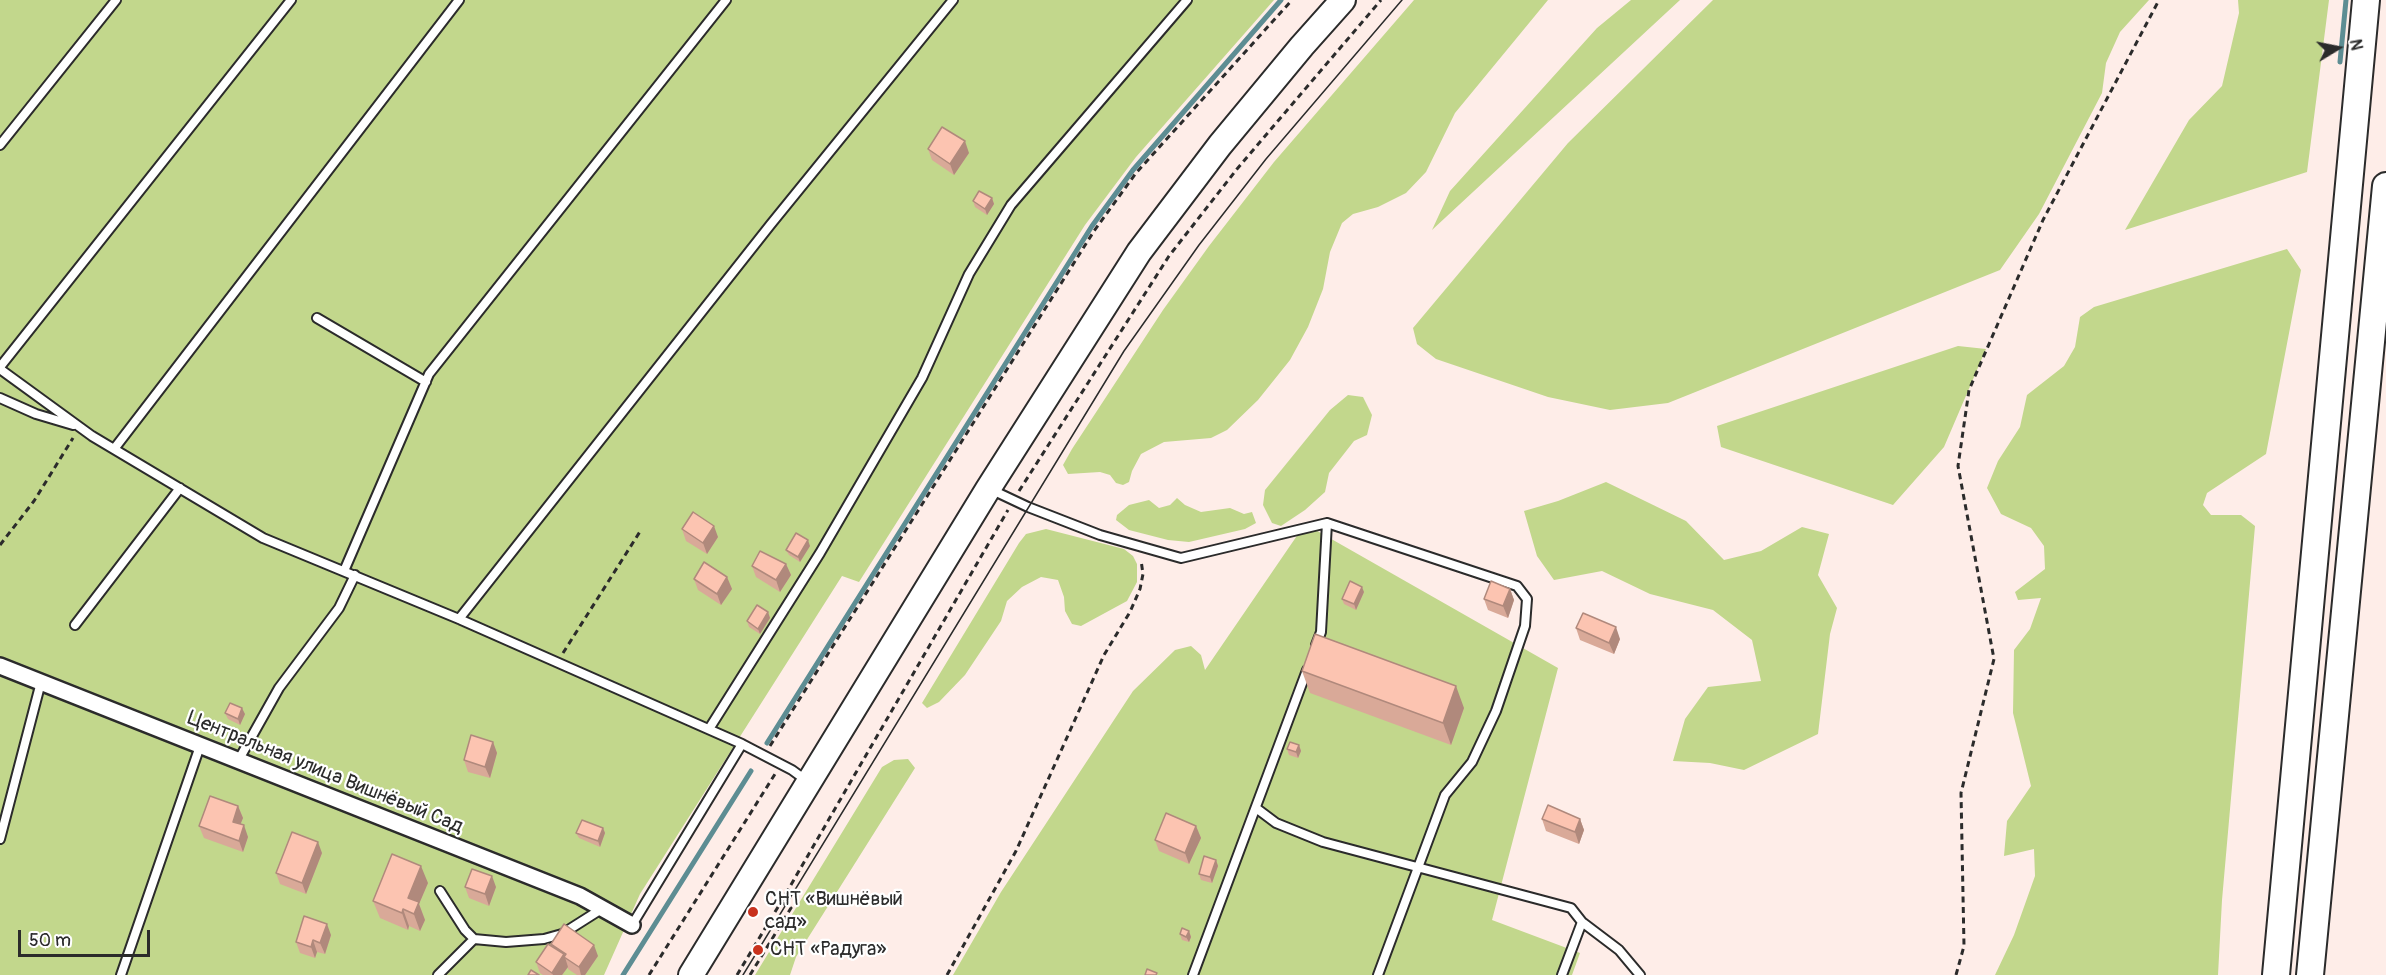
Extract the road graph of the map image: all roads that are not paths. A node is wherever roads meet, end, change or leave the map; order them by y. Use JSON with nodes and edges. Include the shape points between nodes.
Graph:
{"nodes":[{"id":1,"x":116,"y":0,"type":"edge"},
{"id":2,"x":291,"y":0,"type":"edge"},
{"id":3,"x":459,"y":0,"type":"edge"},
{"id":4,"x":726,"y":0,"type":"edge"},
{"id":5,"x":953,"y":0,"type":"edge"},
{"id":6,"x":1187,"y":0,"type":"edge"},
{"id":7,"x":1343,"y":0,"type":"edge"},
{"id":8,"x":2366,"y":0,"type":"edge"},
{"id":9,"x":0,"y":145,"type":"edge"},
{"id":10,"x":2386,"y":186,"type":"edge"},
{"id":11,"x":317,"y":318,"type":"dead end"},
{"id":12,"x":0,"y":368,"type":"edge"},
{"id":13,"x":426,"y":382,"type":"junction"},
{"id":14,"x":0,"y":398,"type":"edge"},
{"id":15,"x":81,"y":427,"type":"junction"},
{"id":16,"x":114,"y":449,"type":"junction"},
{"id":17,"x":180,"y":488,"type":"junction"},
{"id":18,"x":988,"y":489,"type":"junction"},
{"id":19,"x":1326,"y":523,"type":"junction"},
{"id":20,"x":344,"y":570,"type":"junction"},
{"id":21,"x":355,"y":575,"type":"junction"},
{"id":22,"x":459,"y":619,"type":"junction"},
{"id":23,"x":75,"y":625,"type":"dead end"},
{"id":24,"x":1312,"y":654,"type":"edge"},
{"id":25,"x":1308,"y":665,"type":"edge"},
{"id":26,"x":0,"y":666,"type":"edge"},
{"id":27,"x":41,"y":682,"type":"junction"},
{"id":28,"x":709,"y":729,"type":"junction"},
{"id":29,"x":742,"y":744,"type":"junction"},
{"id":30,"x":200,"y":746,"type":"junction"},
{"id":31,"x":238,"y":760,"type":"junction"},
{"id":32,"x":808,"y":782,"type":"junction"},
{"id":33,"x":1256,"y":808,"type":"junction"},
{"id":34,"x":0,"y":839,"type":"edge"},
{"id":35,"x":1417,"y":867,"type":"junction"},
{"id":36,"x":440,"y":891,"type":"dead end"},
{"id":37,"x":603,"y":908,"type":"junction"},
{"id":38,"x":1582,"y":922,"type":"junction"},
{"id":39,"x":632,"y":925,"type":"joint"},
{"id":40,"x":474,"y":939,"type":"junction"},
{"id":41,"x":121,"y":975,"type":"edge"},
{"id":42,"x":438,"y":975,"type":"edge"},
{"id":43,"x":691,"y":975,"type":"edge"},
{"id":44,"x":1193,"y":975,"type":"edge"},
{"id":45,"x":1378,"y":975,"type":"edge"},
{"id":46,"x":1562,"y":975,"type":"edge"},
{"id":47,"x":1640,"y":975,"type":"edge"},
{"id":48,"x":2276,"y":975,"type":"edge"},
{"id":49,"x":2310,"y":975,"type":"edge"}],
"edges":[{"from":1,"to":9,"type":"lane"},
{"from":2,"to":12,"type":"lane"},
{"from":3,"to":16,"type":"lane"},
{"from":4,"to":13,"type":"lane"},
{"from":5,"to":22,"type":"lane"},
{"from":6,"to":28,"type":"lane","via":[[1011,205],[969,274],[922,378],[820,553]]},
{"from":7,"to":18,"type":"main road","via":[[1220,145],[1139,252]]},
{"from":8,"to":48,"type":"highway"},
{"from":10,"to":49,"type":"highway"},
{"from":11,"to":13,"type":"lane"},
{"from":12,"to":15,"type":"lane"},
{"from":13,"to":20,"type":"lane"},
{"from":14,"to":15,"type":"lane"},
{"from":15,"to":16,"type":"lane"},
{"from":16,"to":17,"type":"lane"},
{"from":17,"to":20,"type":"lane","via":[[263,538]]},
{"from":17,"to":23,"type":"lane"},
{"from":18,"to":19,"type":"lane","via":[[1100,535],[1180,558]]},
{"from":18,"to":32,"type":"main road"},
{"from":19,"to":24,"type":"lane","via":[[1321,632]]},
{"from":19,"to":35,"type":"lane","via":[[1517,586],[1527,599],[1525,626],[1496,711],[1472,762],[1445,795]]},
{"from":20,"to":21,"type":"lane"},
{"from":21,"to":22,"type":"lane"},
{"from":21,"to":31,"type":"lane","via":[[339,608],[279,688]]},
{"from":22,"to":28,"type":"lane"},
{"from":25,"to":33,"type":"lane"},
{"from":26,"to":27,"type":"street","name":"Центральная улица Вишнёвый Сад"},
{"from":27,"to":30,"type":"street","name":"Центральная улица Вишнёвый Сад"},
{"from":27,"to":34,"type":"lane"},
{"from":28,"to":29,"type":"lane"},
{"from":29,"to":32,"type":"lane"},
{"from":29,"to":39,"type":"lane"},
{"from":30,"to":31,"type":"street","name":"Центральная улица Вишнёвый Сад"},
{"from":30,"to":41,"type":"lane"},
{"from":31,"to":37,"type":"street","name":"Центральная улица Вишнёвый Сад"},
{"from":32,"to":43,"type":"main road"},
{"from":33,"to":35,"type":"lane","via":[[1276,823],[1323,842]]},
{"from":33,"to":44,"type":"lane"},
{"from":35,"to":38,"type":"lane","via":[[1539,902],[1561,904],[1571,908]]},
{"from":35,"to":45,"type":"lane"},
{"from":36,"to":40,"type":"lane"},
{"from":37,"to":39,"type":"street","name":"Центральная улица Вишнёвый Сад"},
{"from":37,"to":40,"type":"lane","via":[[562,934],[544,939]]},
{"from":38,"to":46,"type":"lane"},
{"from":38,"to":47,"type":"lane","via":[[1619,950]]},
{"from":40,"to":42,"type":"lane"}]}
